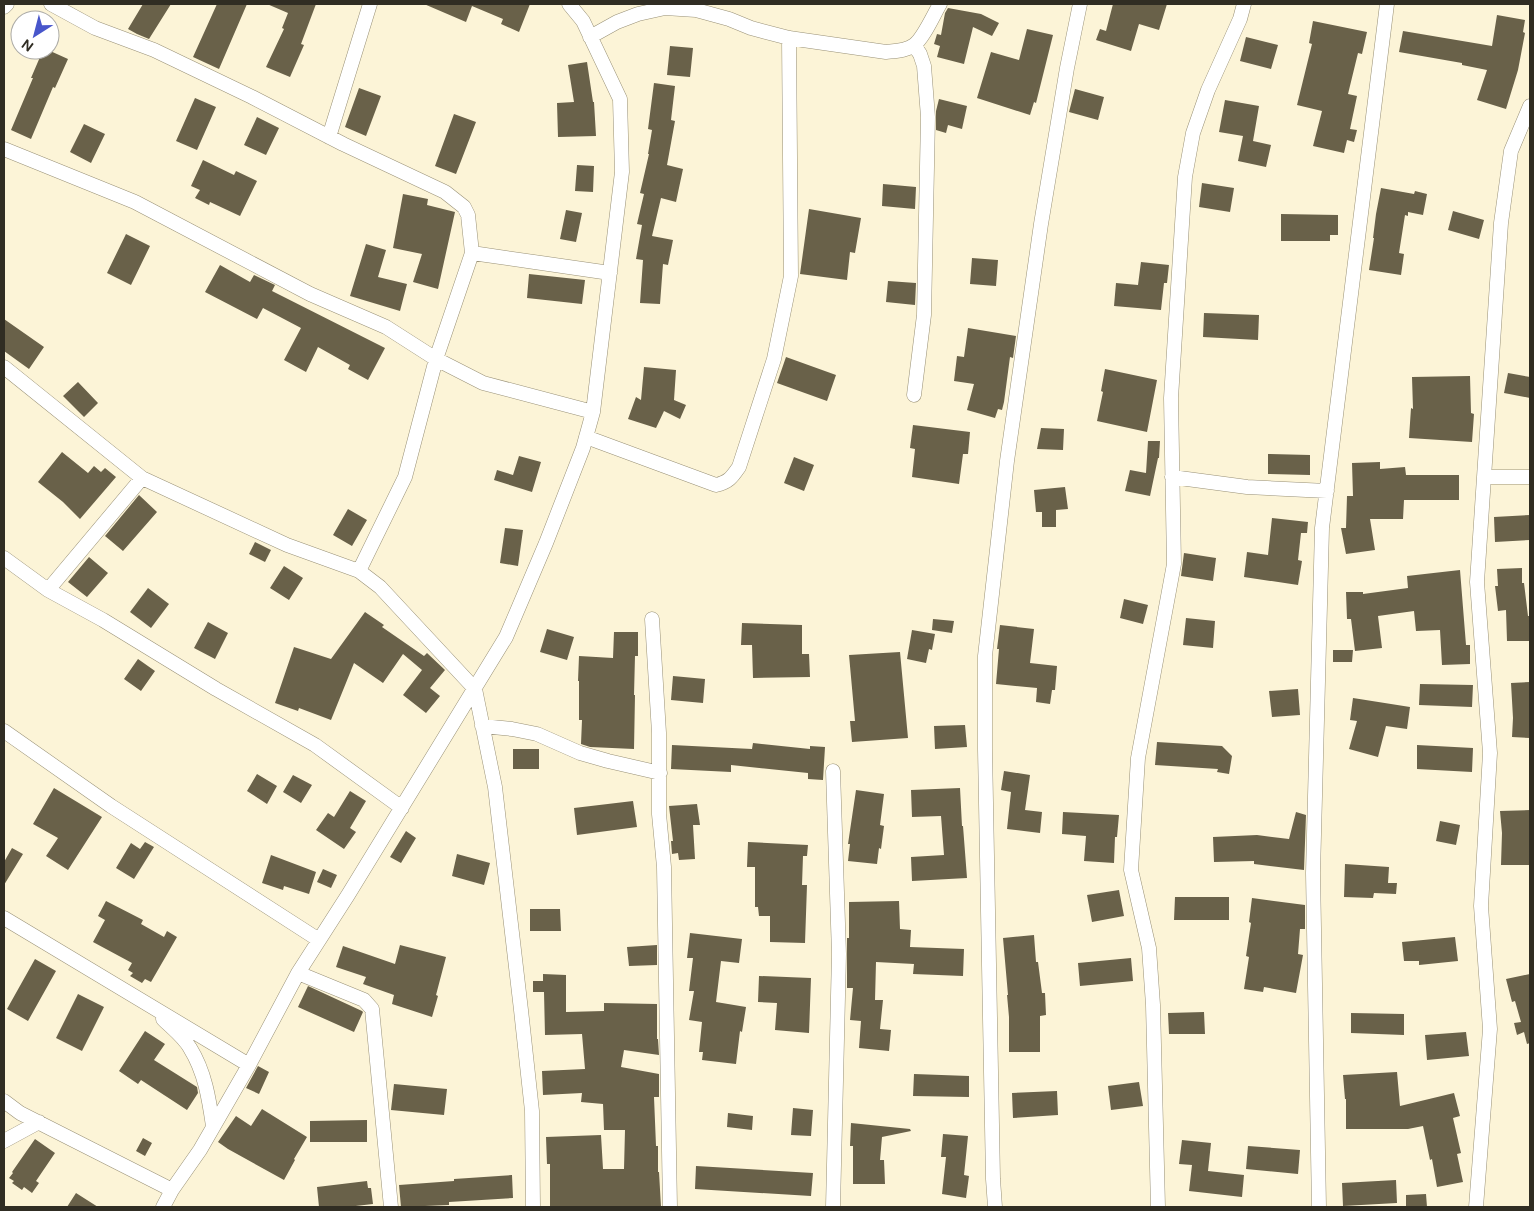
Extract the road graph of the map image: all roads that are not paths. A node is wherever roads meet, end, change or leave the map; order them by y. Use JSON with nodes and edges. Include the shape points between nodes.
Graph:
{"nodes":[{"id":1,"x":7,"y":4,"type":"edge"},
{"id":2,"x":52,"y":4,"type":"edge"},
{"id":3,"x":370,"y":4,"type":"edge"},
{"id":4,"x":570,"y":4,"type":"edge"},
{"id":5,"x":940,"y":4,"type":"edge"},
{"id":6,"x":1080,"y":4,"type":"edge"},
{"id":7,"x":1244,"y":4,"type":"edge"},
{"id":8,"x":1387,"y":4,"type":"edge"},
{"id":9,"x":4,"y":6,"type":"edge"},
{"id":10,"x":590,"y":37,"type":"junction"},
{"id":11,"x":789,"y":38,"type":"junction"},
{"id":12,"x":914,"y":45,"type":"junction"},
{"id":13,"x":1530,"y":106,"type":"edge"},
{"id":14,"x":329,"y":137,"type":"junction"},
{"id":15,"x":4,"y":149,"type":"edge"},
{"id":16,"x":472,"y":253,"type":"junction"},
{"id":17,"x":610,"y":273,"type":"junction"},
{"id":18,"x":436,"y":359,"type":"junction"},
{"id":19,"x":4,"y":367,"type":"edge"},
{"id":20,"x":914,"y":394,"type":"dead end"},
{"id":21,"x":593,"y":412,"type":"junction"},
{"id":22,"x":586,"y":436,"type":"junction"},
{"id":23,"x":1172,"y":477,"type":"junction"},
{"id":24,"x":1484,"y":477,"type":"junction"},
{"id":25,"x":1530,"y":477,"type":"edge"},
{"id":26,"x":142,"y":478,"type":"junction"},
{"id":27,"x":1327,"y":491,"type":"junction"},
{"id":28,"x":4,"y":558,"type":"edge"},
{"id":29,"x":359,"y":571,"type":"junction"},
{"id":30,"x":48,"y":590,"type":"junction"},
{"id":31,"x":652,"y":619,"type":"dead end"},
{"id":32,"x":475,"y":689,"type":"junction"},
{"id":33,"x":482,"y":726,"type":"junction"},
{"id":34,"x":4,"y":731,"type":"edge"},
{"id":35,"x":833,"y":771,"type":"dead end"},
{"id":36,"x":660,"y":773,"type":"junction"},
{"id":37,"x":402,"y":808,"type":"junction"},
{"id":38,"x":4,"y":918,"type":"edge"},
{"id":39,"x":319,"y":940,"type":"junction"},
{"id":40,"x":298,"y":972,"type":"junction"},
{"id":41,"x":150,"y":1006,"type":"junction"},
{"id":42,"x":249,"y":1065,"type":"junction"},
{"id":43,"x":4,"y":1101,"type":"edge"},
{"id":44,"x":39,"y":1122,"type":"junction"},
{"id":45,"x":213,"y":1126,"type":"junction"},
{"id":46,"x":4,"y":1142,"type":"edge"},
{"id":47,"x":172,"y":1190,"type":"junction"},
{"id":48,"x":163,"y":1207,"type":"edge"},
{"id":49,"x":391,"y":1207,"type":"edge"},
{"id":50,"x":533,"y":1207,"type":"edge"},
{"id":51,"x":670,"y":1207,"type":"edge"},
{"id":52,"x":833,"y":1207,"type":"edge"},
{"id":53,"x":995,"y":1207,"type":"edge"},
{"id":54,"x":1158,"y":1207,"type":"edge"},
{"id":55,"x":1319,"y":1207,"type":"edge"},
{"id":56,"x":1476,"y":1207,"type":"edge"}],
"edges":[{"from":1,"to":9,"type":"street"},
{"from":2,"to":14,"type":"street","via":[[95,28],[154,50]]},
{"from":3,"to":14,"type":"street"},
{"from":4,"to":10,"type":"street"},
{"from":5,"to":12,"type":"street"},
{"from":6,"to":53,"type":"street","via":[[1041,224],[1007,462],[985,656]]},
{"from":7,"to":23,"type":"street","via":[[1193,133],[1185,177],[1171,398]]},
{"from":8,"to":27,"type":"street"},
{"from":10,"to":11,"type":"street","via":[[617,22],[665,8],[696,10]]},
{"from":10,"to":17,"type":"street","via":[[620,99],[622,172]]},
{"from":11,"to":12,"type":"street","via":[[886,52],[901,51]]},
{"from":11,"to":22,"type":"street","via":[[791,276],[774,358],[739,467],[725,483],[716,485]]},
{"from":12,"to":20,"type":"street","via":[[924,66],[928,117],[924,314]]},
{"from":13,"to":24,"type":"street","via":[[1511,151],[1501,223]]},
{"from":14,"to":16,"type":"street","via":[[445,192],[464,206]]},
{"from":15,"to":18,"type":"street","via":[[135,202],[310,294],[386,327]]},
{"from":16,"to":17,"type":"street"},
{"from":16,"to":18,"type":"street"},
{"from":17,"to":21,"type":"street"},
{"from":18,"to":21,"type":"street","via":[[483,383]]},
{"from":18,"to":29,"type":"street","via":[[405,477]]},
{"from":19,"to":26,"type":"street"},
{"from":21,"to":22,"type":"street"},
{"from":22,"to":32,"type":"street","via":[[506,637]]},
{"from":23,"to":27,"type":"street"},
{"from":23,"to":54,"type":"street","via":[[1174,564],[1138,758],[1131,870],[1149,948]]},
{"from":24,"to":25,"type":"street"},
{"from":24,"to":56,"type":"street","via":[[1477,582],[1490,753],[1481,906],[1490,1029]]},
{"from":26,"to":29,"type":"street","via":[[287,545]]},
{"from":26,"to":30,"type":"street"},
{"from":27,"to":55,"type":"street","via":[[1322,538],[1313,873]]},
{"from":28,"to":30,"type":"street"},
{"from":29,"to":32,"type":"street","via":[[380,587]]},
{"from":30,"to":37,"type":"street","via":[[315,745]]},
{"from":31,"to":36,"type":"street"},
{"from":32,"to":33,"type":"street"},
{"from":32,"to":37,"type":"street"},
{"from":33,"to":36,"type":"street","via":[[537,734],[580,753]]},
{"from":33,"to":50,"type":"street","via":[[495,787],[532,1112]]},
{"from":34,"to":39,"type":"street","via":[[111,806]]},
{"from":35,"to":52,"type":"street","via":[[838,954]]},
{"from":36,"to":51,"type":"street"},
{"from":37,"to":39,"type":"street"},
{"from":38,"to":41,"type":"street"},
{"from":39,"to":40,"type":"street"},
{"from":40,"to":42,"type":"street"},
{"from":40,"to":49,"type":"street","via":[[364,1000],[372,1009]]},
{"from":41,"to":42,"type":"street"},
{"from":41,"to":45,"type":"street","via":[[190,1047],[204,1079]]},
{"from":42,"to":45,"type":"street"},
{"from":43,"to":44,"type":"street"},
{"from":44,"to":46,"type":"street"},
{"from":44,"to":47,"type":"street"},
{"from":45,"to":47,"type":"street"},
{"from":47,"to":48,"type":"street"}]}
